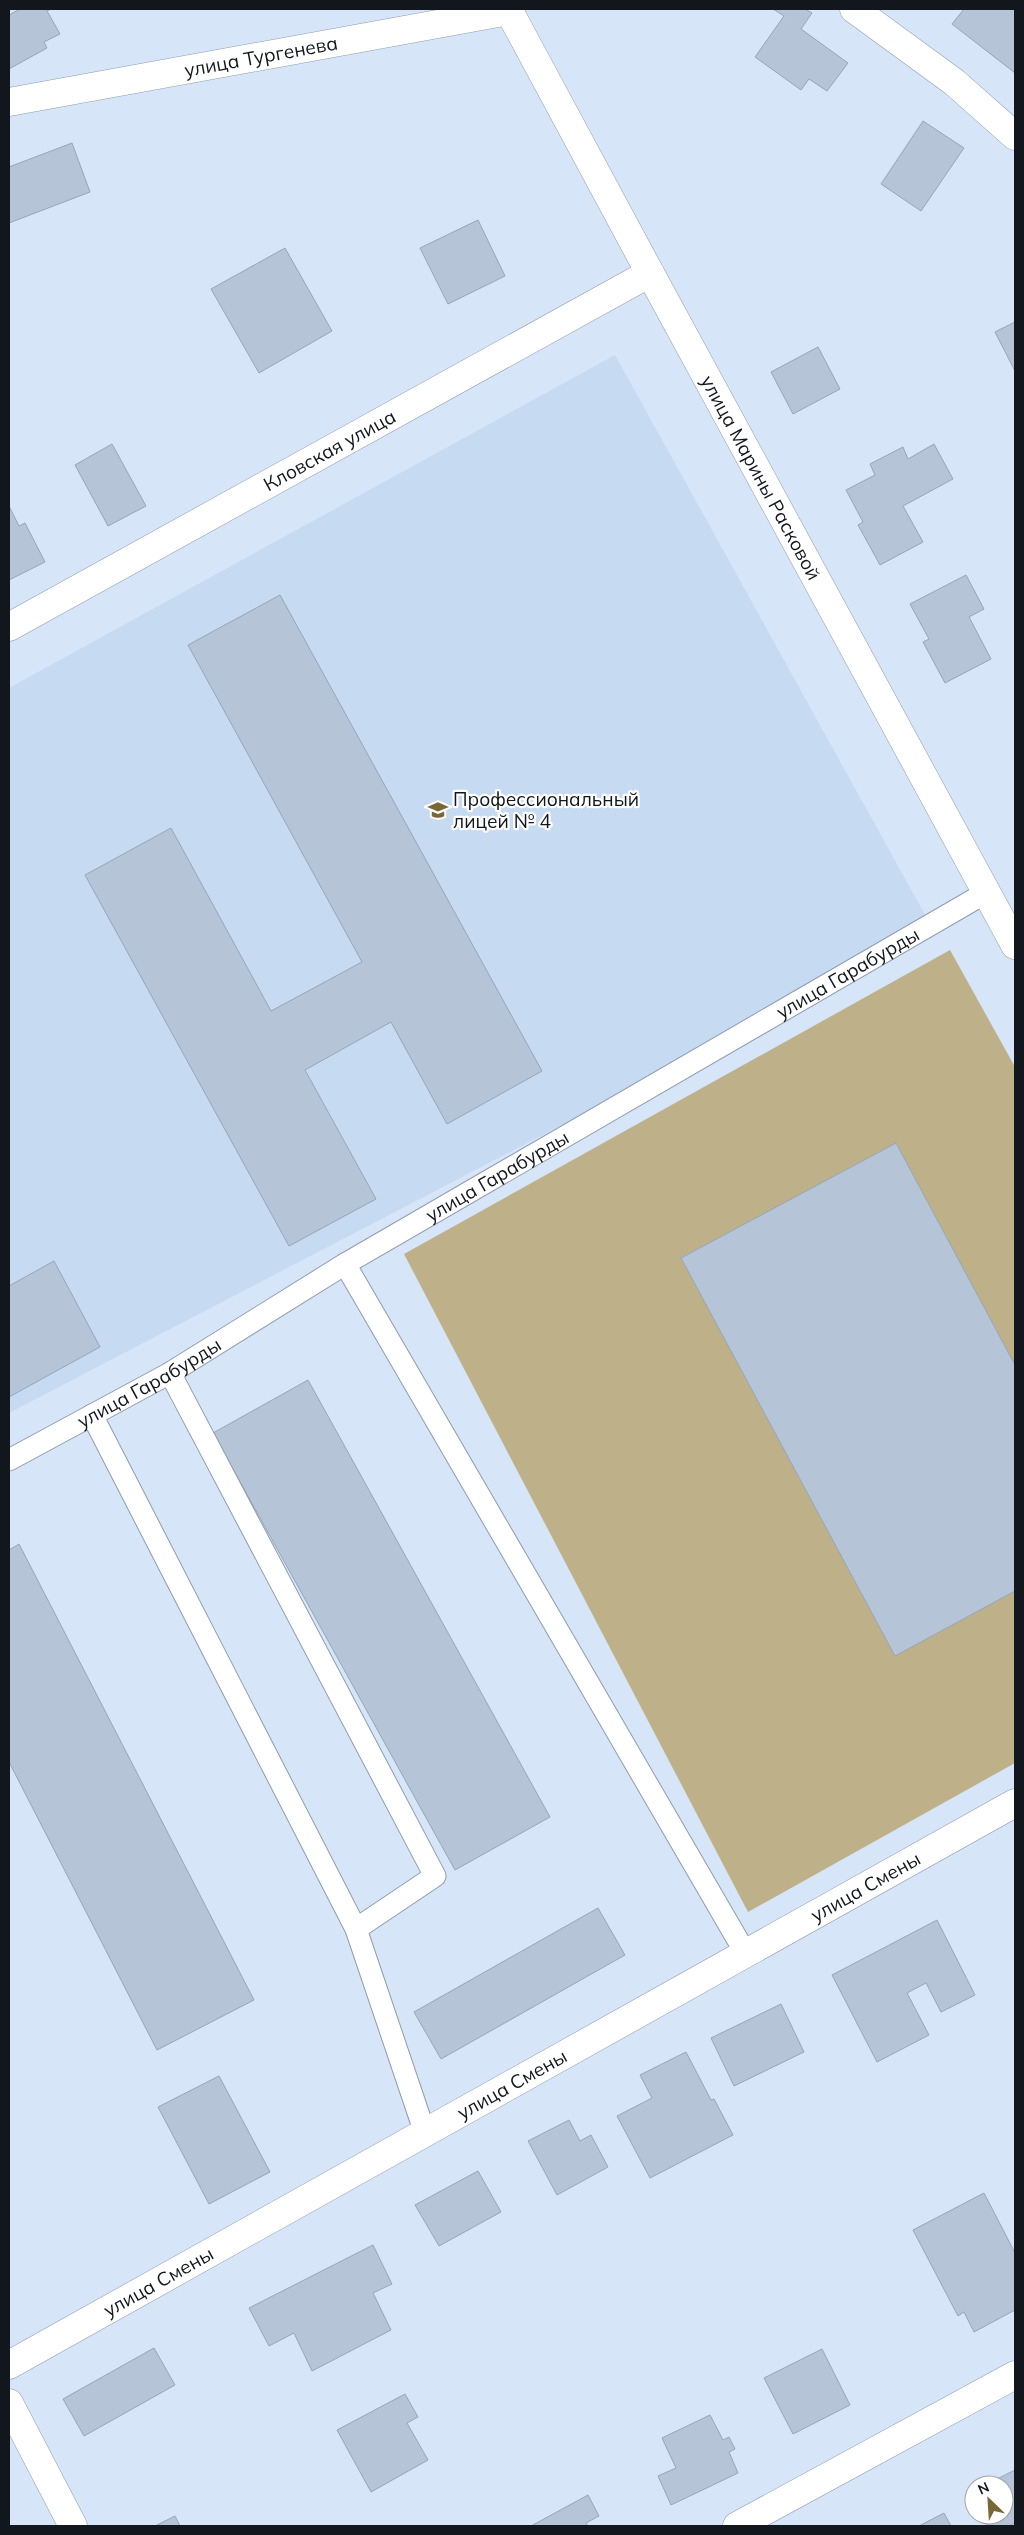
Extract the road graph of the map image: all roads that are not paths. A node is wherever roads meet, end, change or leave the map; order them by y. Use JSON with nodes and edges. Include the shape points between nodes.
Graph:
{"nodes":[{"id":1,"x":854,"y":9,"type":"edge"},
{"id":2,"x":510,"y":10,"type":"edge"},
{"id":3,"x":9,"y":102,"type":"edge"},
{"id":4,"x":1015,"y":136,"type":"edge"},
{"id":5,"x":650,"y":273,"type":"junction"},
{"id":6,"x":9,"y":627,"type":"edge"},
{"id":7,"x":986,"y":892,"type":"junction"},
{"id":8,"x":1015,"y":945,"type":"edge"},
{"id":9,"x":345,"y":1264,"type":"junction"},
{"id":10,"x":170,"y":1373,"type":"junction"},
{"id":11,"x":92,"y":1415,"type":"junction"},
{"id":12,"x":9,"y":1460,"type":"edge"},
{"id":13,"x":1015,"y":1803,"type":"edge"},
{"id":14,"x":356,"y":1930,"type":"junction"},
{"id":15,"x":746,"y":1954,"type":"junction"},
{"id":16,"x":425,"y":2133,"type":"junction"},
{"id":17,"x":9,"y":2365,"type":"edge"},
{"id":18,"x":1015,"y":2375,"type":"edge"},
{"id":19,"x":9,"y":2403,"type":"edge"},
{"id":20,"x":72,"y":2526,"type":"edge"},
{"id":21,"x":737,"y":2526,"type":"edge"}],
"edges":[{"from":1,"to":4,"type":"street","via":[[954,82]]},
{"from":2,"to":3,"type":"street","name":"улица Тургенева"},
{"from":2,"to":5,"type":"street","name":"улица Марины Расковой"},
{"from":5,"to":6,"type":"street","name":"Кловская улица"},
{"from":5,"to":7,"type":"street","name":"улица Марины Расковой"},
{"from":7,"to":8,"type":"street","name":"улица Марины Расковой"},
{"from":7,"to":9,"type":"lane","name":"улица Гарабурды"},
{"from":9,"to":10,"type":"lane","name":"улица Гарабурды"},
{"from":9,"to":15,"type":"lane"},
{"from":10,"to":11,"type":"lane","name":"улица Гарабурды"},
{"from":10,"to":14,"type":"lane","via":[[435,1876]]},
{"from":11,"to":12,"type":"lane","name":"улица Гарабурды"},
{"from":11,"to":14,"type":"lane"},
{"from":13,"to":15,"type":"street","name":"улица Смены"},
{"from":14,"to":16,"type":"lane"},
{"from":15,"to":16,"type":"street","name":"улица Смены"},
{"from":16,"to":17,"type":"street","name":"улица Смены"},
{"from":18,"to":21,"type":"street"},
{"from":19,"to":20,"type":"street"}]}
